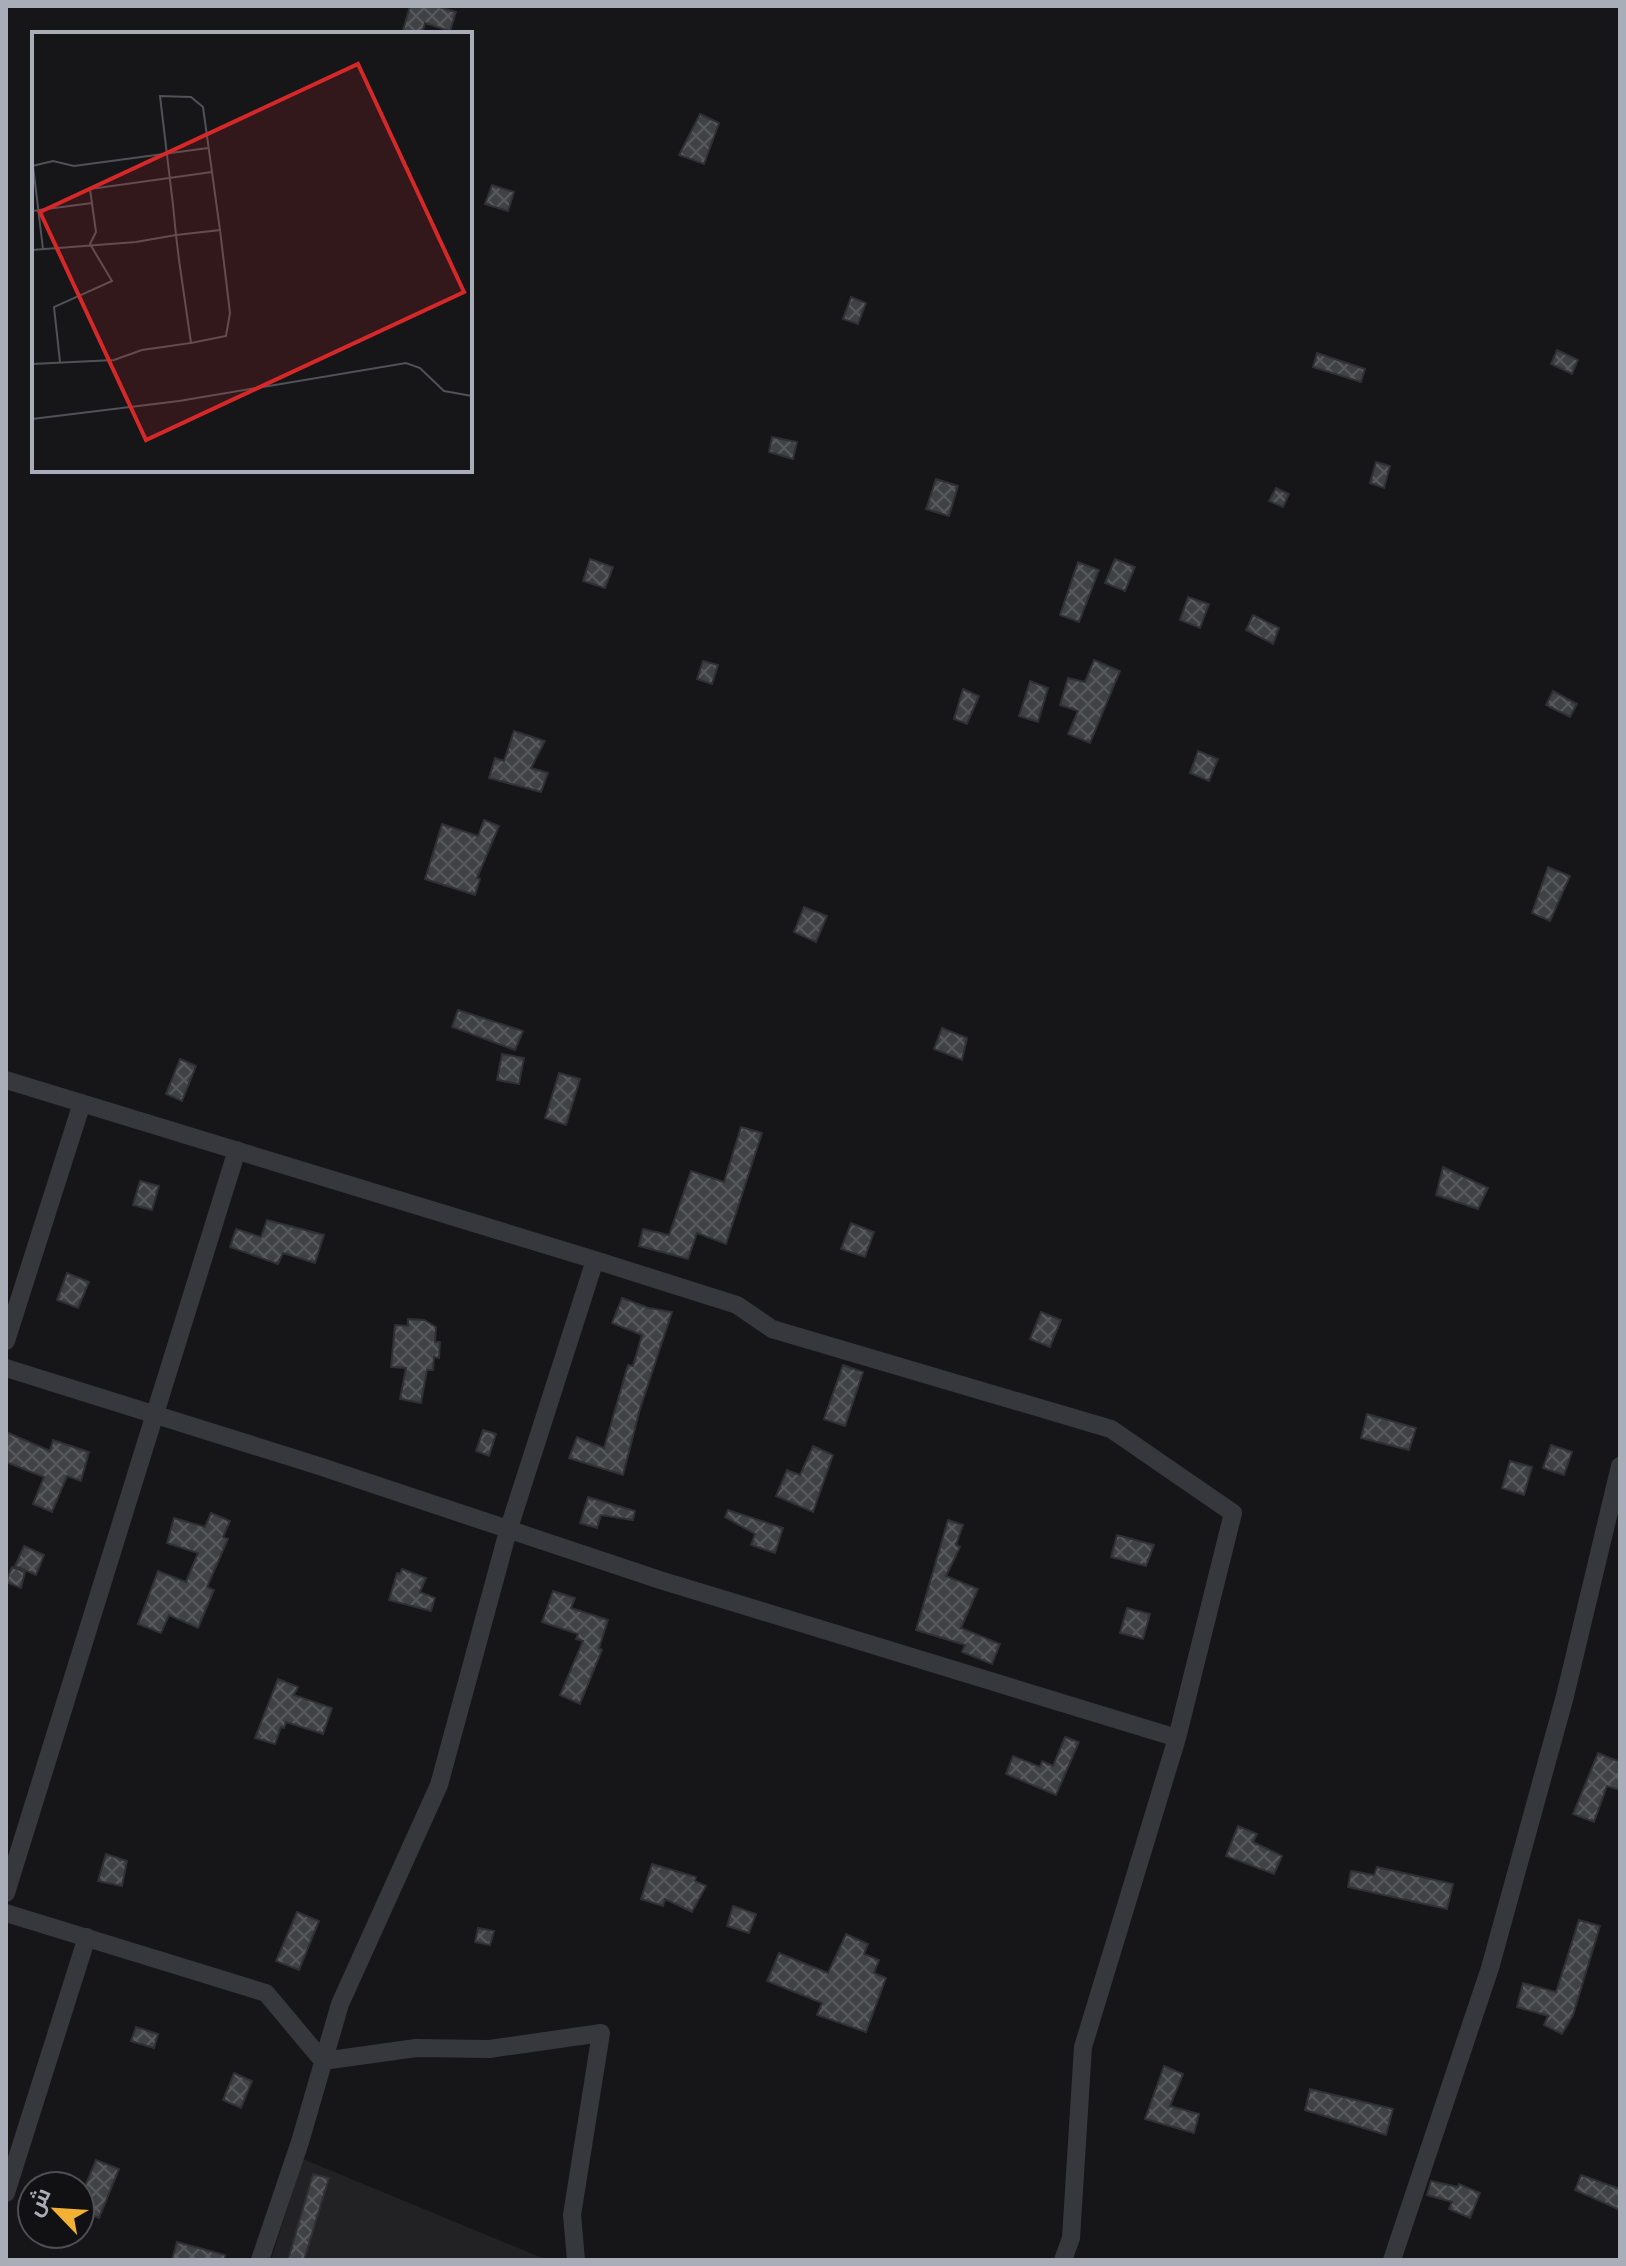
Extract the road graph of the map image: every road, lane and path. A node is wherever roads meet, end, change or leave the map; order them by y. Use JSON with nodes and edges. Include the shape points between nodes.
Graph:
{"nodes":[{"id":1,"x":6,"y":1080,"type":"edge"},
{"id":2,"x":82,"y":1103,"type":"junction"},
{"id":3,"x":237,"y":1150,"type":"junction"},
{"id":4,"x":595,"y":1260,"type":"junction"},
{"id":5,"x":6,"y":1341,"type":"edge"},
{"id":6,"x":6,"y":1368,"type":"edge"},
{"id":7,"x":153,"y":1413,"type":"junction"},
{"id":8,"x":1620,"y":1466,"type":"edge"},
{"id":9,"x":508,"y":1531,"type":"junction"},
{"id":10,"x":1177,"y":1738,"type":"junction"},
{"id":11,"x":6,"y":1893,"type":"edge"},
{"id":12,"x":6,"y":1913,"type":"edge"},
{"id":13,"x":87,"y":1937,"type":"junction"},
{"id":14,"x":323,"y":2061,"type":"junction"},
{"id":15,"x":6,"y":2193,"type":"edge"},
{"id":16,"x":260,"y":2260,"type":"edge"},
{"id":17,"x":576,"y":2260,"type":"edge"},
{"id":18,"x":1063,"y":2260,"type":"edge"},
{"id":19,"x":1392,"y":2260,"type":"edge"}],
"edges":[{"from":1,"to":2,"type":"street"},
{"from":2,"to":3,"type":"street"},
{"from":2,"to":5,"type":"street"},
{"from":3,"to":4,"type":"street"},
{"from":3,"to":7,"type":"street"},
{"from":4,"to":9,"type":"street"},
{"from":4,"to":10,"type":"street","via":[[737,1305],[772,1329],[1111,1429],[1233,1513]]},
{"from":6,"to":7,"type":"street"},
{"from":7,"to":9,"type":"street"},
{"from":7,"to":11,"type":"street"},
{"from":8,"to":19,"type":"street","via":[[1565,1696],[1490,1968]]},
{"from":9,"to":10,"type":"street"},
{"from":9,"to":14,"type":"street","via":[[439,1785],[340,2004]]},
{"from":10,"to":18,"type":"street","via":[[1083,2047],[1071,2238]]},
{"from":12,"to":13,"type":"street"},
{"from":13,"to":14,"type":"street","via":[[266,1993]]},
{"from":13,"to":15,"type":"street"},
{"from":14,"to":16,"type":"street"},
{"from":14,"to":17,"type":"street","via":[[416,2048],[489,2049],[601,2033],[572,2215]]}]}
